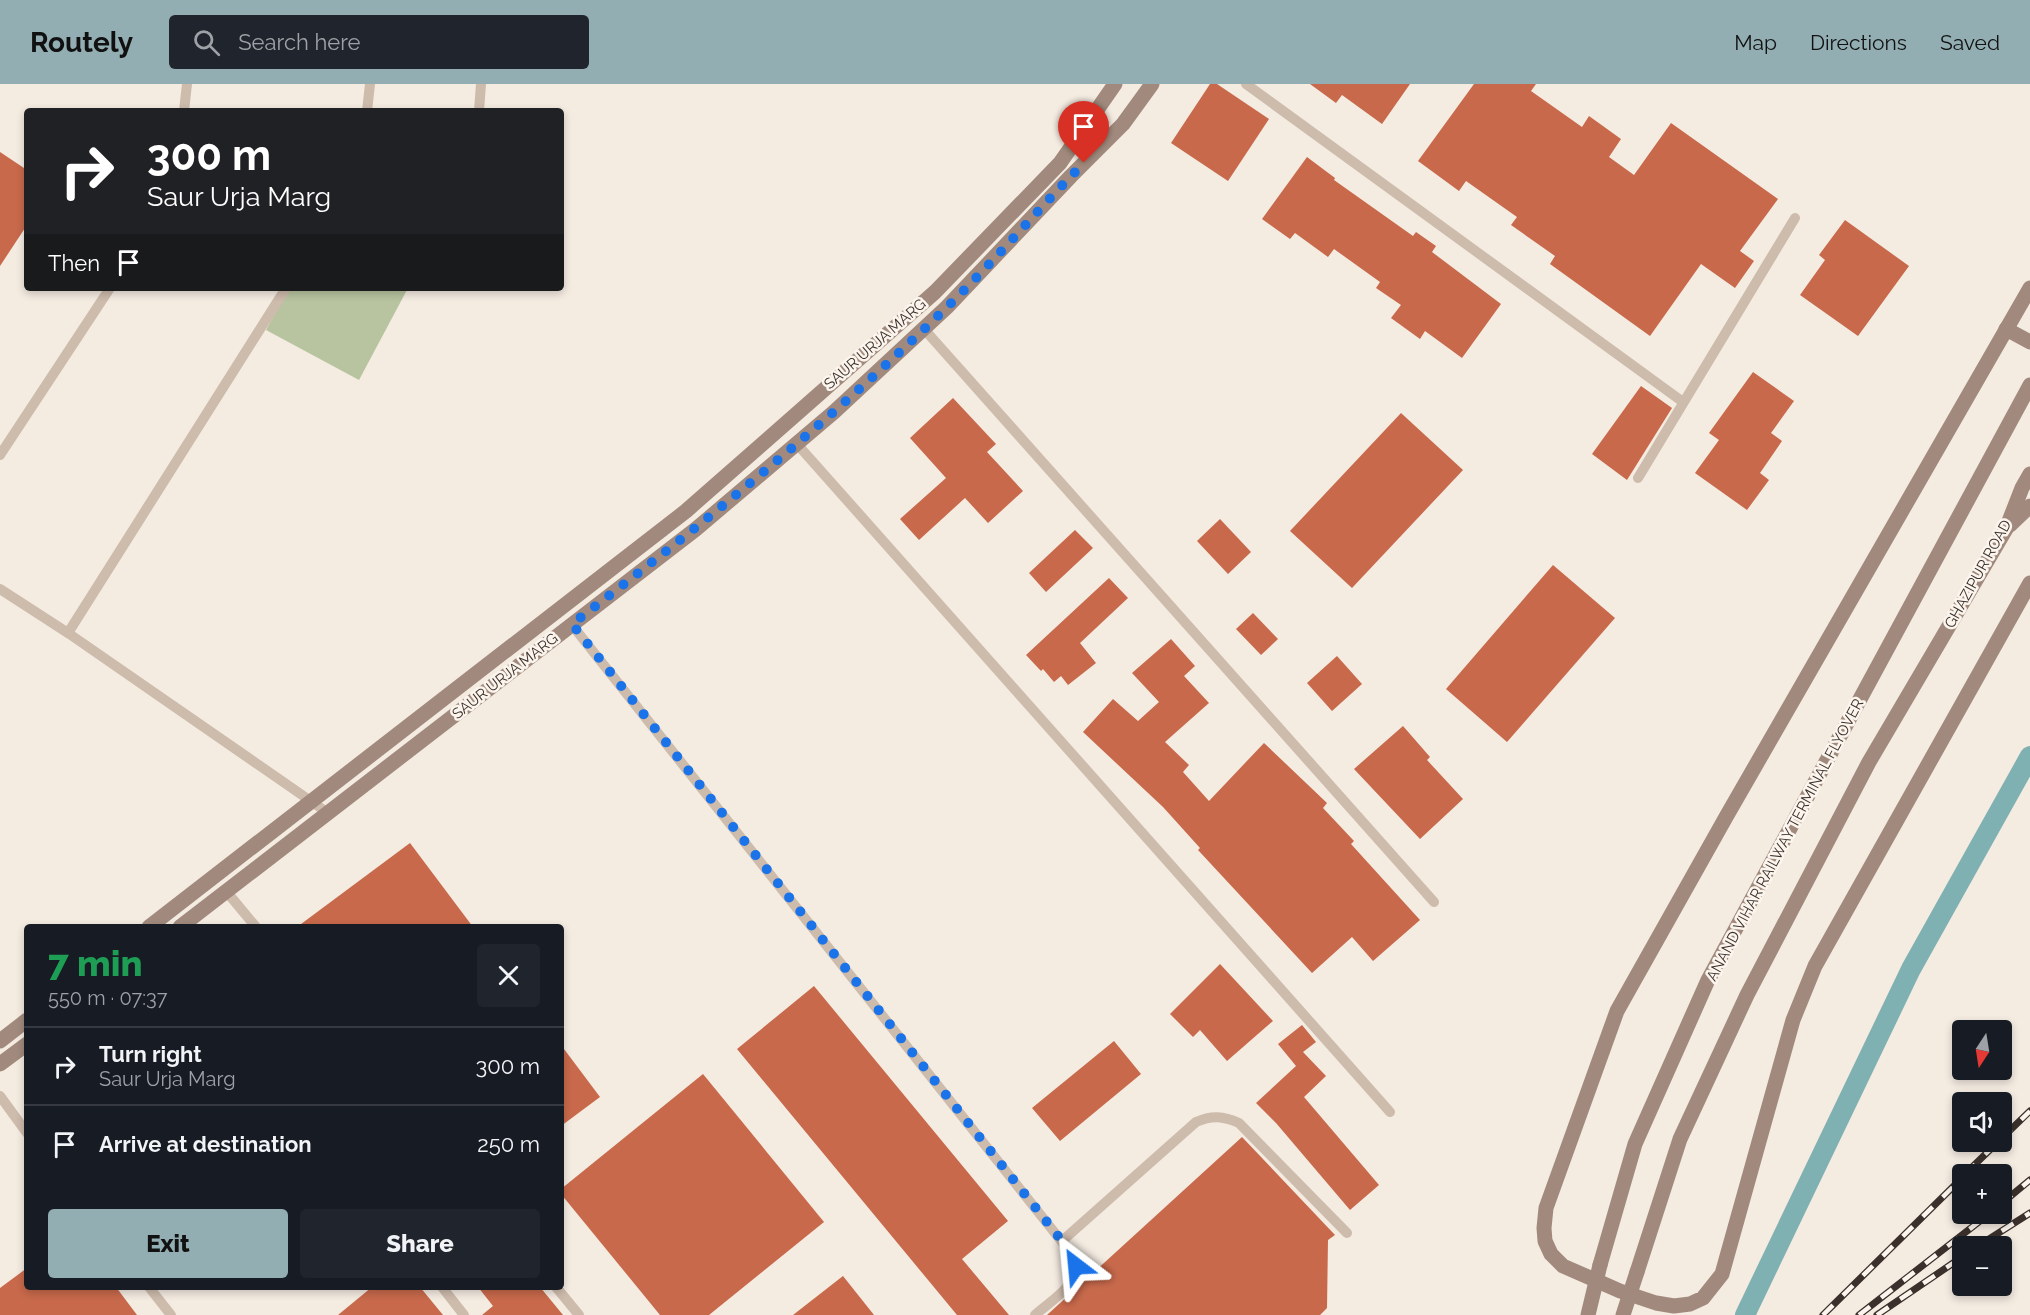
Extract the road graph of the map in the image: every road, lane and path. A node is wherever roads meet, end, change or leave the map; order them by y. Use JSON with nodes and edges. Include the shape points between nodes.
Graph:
{"nodes":[{"id":1,"x":187,"y":84,"type":"edge"},
{"id":2,"x":370,"y":84,"type":"edge"},
{"id":3,"x":481,"y":84,"type":"edge"},
{"id":4,"x":1115,"y":84,"type":"edge"},
{"id":5,"x":1152,"y":84,"type":"edge"},
{"id":6,"x":1246,"y":84,"type":"edge"},
{"id":7,"x":184,"y":108,"type":"edge"},
{"id":8,"x":367,"y":108,"type":"edge"},
{"id":9,"x":479,"y":108,"type":"edge"},
{"id":10,"x":1795,"y":218,"type":"dead end"},
{"id":11,"x":2030,"y":288,"type":"edge"},
{"id":12,"x":108,"y":291,"type":"edge"},
{"id":13,"x":283,"y":291,"type":"edge"},
{"id":14,"x":924,"y":329,"type":"junction"},
{"id":15,"x":2006,"y":329,"type":"junction"},
{"id":16,"x":2030,"y":342,"type":"edge"},
{"id":17,"x":839,"y":376,"type":"junction"},
{"id":18,"x":2030,"y":385,"type":"edge"},
{"id":19,"x":855,"y":393,"type":"junction"},
{"id":20,"x":1683,"y":402,"type":"junction"},
{"id":21,"x":796,"y":444,"type":"junction"},
{"id":22,"x":0,"y":454,"type":"edge"},
{"id":23,"x":2030,"y":474,"type":"edge"},
{"id":24,"x":1638,"y":478,"type":"dead end"},
{"id":25,"x":2030,"y":506,"type":"edge"},
{"id":26,"x":2006,"y":529,"type":"junction"},
{"id":27,"x":2030,"y":583,"type":"edge"},
{"id":28,"x":0,"y":589,"type":"edge"},
{"id":29,"x":572,"y":624,"type":"junction"},
{"id":30,"x":68,"y":633,"type":"junction"},
{"id":31,"x":313,"y":801,"type":"junction"},
{"id":32,"x":328,"y":813,"type":"junction"},
{"id":33,"x":226,"y":891,"type":"junction"},
{"id":34,"x":1434,"y":902,"type":"dead end"},
{"id":35,"x":153,"y":924,"type":"edge"},
{"id":36,"x":184,"y":924,"type":"edge"},
{"id":37,"x":254,"y":924,"type":"edge"},
{"id":38,"x":24,"y":1022,"type":"edge"},
{"id":39,"x":0,"y":1041,"type":"edge"},
{"id":40,"x":24,"y":1046,"type":"edge"},
{"id":41,"x":0,"y":1064,"type":"edge"},
{"id":42,"x":0,"y":1096,"type":"edge"},
{"id":43,"x":1390,"y":1112,"type":"dead end"},
{"id":44,"x":24,"y":1129,"type":"edge"},
{"id":45,"x":1347,"y":1233,"type":"dead end"},
{"id":46,"x":1062,"y":1241,"type":"junction"},
{"id":47,"x":150,"y":1290,"type":"edge"},
{"id":48,"x":444,"y":1290,"type":"edge"},
{"id":49,"x":558,"y":1290,"type":"edge"},
{"id":50,"x":171,"y":1315,"type":"edge"},
{"id":51,"x":464,"y":1315,"type":"edge"},
{"id":52,"x":579,"y":1315,"type":"edge"},
{"id":53,"x":1035,"y":1315,"type":"edge"},
{"id":54,"x":1588,"y":1315,"type":"edge"},
{"id":55,"x":1623,"y":1315,"type":"edge"}],
"edges":[{"from":1,"to":7,"type":"lane"},
{"from":2,"to":8,"type":"lane"},
{"from":3,"to":9,"type":"lane"},
{"from":4,"to":17,"type":"main road","name":"SAUR URJA MARG","via":[[1060,163],[935,292]]},
{"from":5,"to":14,"type":"main road","name":"SAUR URJA MARG","via":[[1123,124]]},
{"from":6,"to":20,"type":"lane"},
{"from":10,"to":20,"type":"lane"},
{"from":11,"to":15,"type":"main road"},
{"from":12,"to":22,"type":"lane"},
{"from":13,"to":30,"type":"lane"},
{"from":14,"to":19,"type":"main road","name":"SAUR URJA MARG"},
{"from":14,"to":34,"type":"lane"},
{"from":15,"to":16,"type":"main road"},
{"from":15,"to":27,"type":"main road","via":[[1617,1011],[1546,1208],[1545,1241],[1563,1266],[1620,1291],[1674,1306],[1703,1298],[1722,1274],[1792,1020],[1815,966]]},
{"from":17,"to":19,"type":"main road"},
{"from":17,"to":31,"type":"main road","name":"SAUR URJA MARG","via":[[686,511]]},
{"from":18,"to":54,"type":"main road","name":"ANAND VIHAR RAILWAY TERMINAL FLYOVER","bridge":true,"via":[[1708,981],[1635,1144]]},
{"from":19,"to":21,"type":"main road","name":"SAUR URJA MARG"},
{"from":20,"to":24,"type":"lane"},
{"from":21,"to":29,"type":"main road","name":"SAUR URJA MARG","via":[[696,529]]},
{"from":21,"to":43,"type":"lane"},
{"from":23,"to":26,"type":"main road","name":"GHAZIPUR ROAD"},
{"from":25,"to":26,"type":"main road"},
{"from":26,"to":55,"type":"main road","name":"GHAZIPUR ROAD","bridge":true,"via":[[1869,762],[1747,995],[1680,1139]]},
{"from":28,"to":30,"type":"lane"},
{"from":29,"to":32,"type":"main road","name":"SAUR URJA MARG"},
{"from":29,"to":46,"type":"lane"},
{"from":30,"to":31,"type":"lane"},
{"from":31,"to":32,"type":"lane"},
{"from":31,"to":35,"type":"main road","name":"SAUR URJA MARG"},
{"from":32,"to":33,"type":"main road","name":"SAUR URJA MARG"},
{"from":33,"to":36,"type":"main road","name":"SAUR URJA MARG"},
{"from":33,"to":37,"type":"lane"},
{"from":38,"to":39,"type":"main road"},
{"from":40,"to":41,"type":"main road"},
{"from":42,"to":44,"type":"lane"},
{"from":45,"to":46,"type":"lane","via":[[1239,1123],[1218,1116],[1196,1122]]},
{"from":46,"to":53,"type":"lane","via":[[1074,1257],[1076,1272],[1072,1283]]},
{"from":47,"to":50,"type":"lane"},
{"from":48,"to":51,"type":"lane"},
{"from":49,"to":52,"type":"lane"}]}
